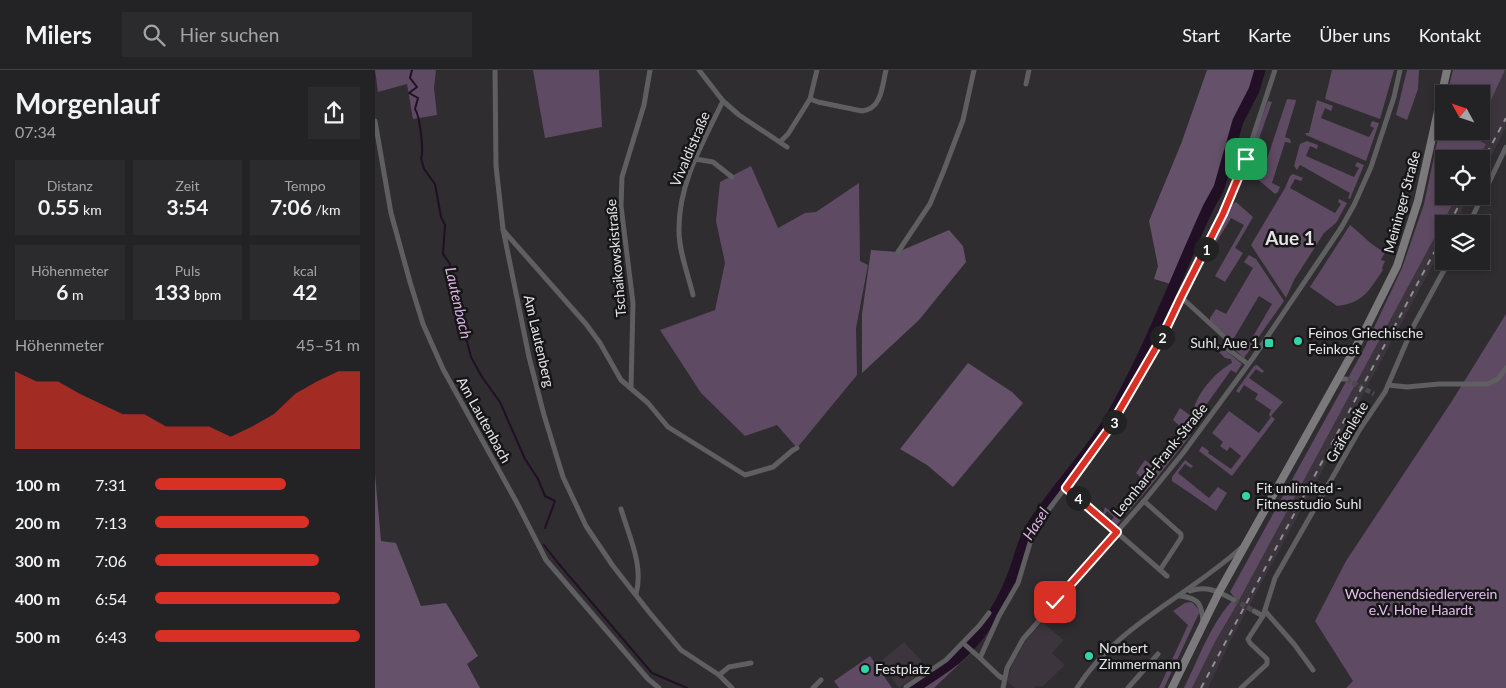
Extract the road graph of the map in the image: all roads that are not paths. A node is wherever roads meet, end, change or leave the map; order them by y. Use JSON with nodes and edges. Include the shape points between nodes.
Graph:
{"nodes":[{"id":1,"x":495,"y":70,"type":"edge"},
{"id":2,"x":650,"y":70,"type":"edge"},
{"id":3,"x":699,"y":70,"type":"edge"},
{"id":4,"x":817,"y":70,"type":"edge"},
{"id":5,"x":886,"y":70,"type":"edge"},
{"id":6,"x":974,"y":70,"type":"edge"},
{"id":7,"x":1029,"y":70,"type":"edge"},
{"id":8,"x":1275,"y":70,"type":"edge"},
{"id":9,"x":1400,"y":70,"type":"edge"},
{"id":10,"x":1447,"y":70,"type":"edge"},
{"id":11,"x":1026,"y":84,"type":"dead end"},
{"id":12,"x":810,"y":99,"type":"junction"},
{"id":13,"x":723,"y":101,"type":"junction"},
{"id":14,"x":375,"y":121,"type":"edge"},
{"id":15,"x":780,"y":142,"type":"junction"},
{"id":16,"x":787,"y":147,"type":"dead end"},
{"id":17,"x":1506,"y":147,"type":"edge"},
{"id":18,"x":695,"y":159,"type":"junction"},
{"id":19,"x":732,"y":177,"type":"dead end"},
{"id":20,"x":1473,"y":215,"type":"edge"},
{"id":21,"x":503,"y":229,"type":"junction"},
{"id":22,"x":898,"y":252,"type":"dead end"},
{"id":23,"x":1444,"y":270,"type":"edge"},
{"id":24,"x":693,"y":294,"type":"dead end"},
{"id":25,"x":1181,"y":297,"type":"junction"},
{"id":26,"x":1248,"y":364,"type":"junction"},
{"id":27,"x":1506,"y":368,"type":"edge"},
{"id":28,"x":1387,"y":385,"type":"junction"},
{"id":29,"x":631,"y":388,"type":"junction"},
{"id":30,"x":1374,"y":394,"type":"tunnel mouth"},
{"id":31,"x":1381,"y":397,"type":"junction"},
{"id":32,"x":797,"y":448,"type":"dead end"},
{"id":33,"x":1066,"y":488,"type":"junction"},
{"id":34,"x":1144,"y":501,"type":"junction"},
{"id":35,"x":621,"y":509,"type":"dead end"},
{"id":36,"x":1117,"y":532,"type":"junction"},
{"id":37,"x":1247,"y":543,"type":"junction"},
{"id":38,"x":1160,"y":570,"type":"junction"},
{"id":39,"x":1167,"y":576,"type":"dead end"},
{"id":40,"x":1185,"y":592,"type":"junction"},
{"id":41,"x":1219,"y":592,"type":"junction"},
{"id":42,"x":636,"y":594,"type":"junction"},
{"id":43,"x":1179,"y":596,"type":"junction"},
{"id":44,"x":1234,"y":600,"type":"tunnel mouth"},
{"id":45,"x":1254,"y":611,"type":"tunnel mouth"},
{"id":46,"x":989,"y":613,"type":"dead end"},
{"id":47,"x":1264,"y":613,"type":"junction"},
{"id":48,"x":1203,"y":623,"type":"junction"},
{"id":49,"x":963,"y":643,"type":"junction"},
{"id":50,"x":1158,"y":654,"type":"dead end"},
{"id":51,"x":980,"y":658,"type":"junction"},
{"id":52,"x":751,"y":664,"type":"dead end"},
{"id":53,"x":1313,"y":670,"type":"dead end"},
{"id":54,"x":719,"y":675,"type":"junction"},
{"id":55,"x":1004,"y":679,"type":"junction"},
{"id":56,"x":821,"y":680,"type":"dead end"},
{"id":57,"x":905,"y":687,"type":"dead end"},
{"id":58,"x":659,"y":688,"type":"edge"},
{"id":59,"x":732,"y":688,"type":"edge"},
{"id":60,"x":813,"y":688,"type":"edge"},
{"id":61,"x":1003,"y":688,"type":"edge"},
{"id":62,"x":1077,"y":688,"type":"edge"},
{"id":63,"x":1128,"y":688,"type":"edge"},
{"id":64,"x":1172,"y":688,"type":"edge"},
{"id":65,"x":1241,"y":688,"type":"edge"}],
"edges":[{"from":1,"to":21,"type":"street","name":"Am Lautenberg","via":[[496,166]]},
{"from":2,"to":29,"type":"street","name":"Tschaikowskistraße","via":[[644,105],[622,177],[621,206],[633,303]]},
{"from":3,"to":13,"type":"street"},
{"from":4,"to":12,"type":"street"},
{"from":5,"to":12,"type":"street","via":[[878,103],[869,111]]},
{"from":6,"to":22,"type":"street","via":[[963,120],[945,170],[930,204]]},
{"from":7,"to":11,"type":"street"},
{"from":8,"to":25,"type":"street","via":[[1244,164]]},
{"from":9,"to":26,"type":"street","name":"Leonhard-Frank-Straße","via":[[1386,124],[1354,205]]},
{"from":10,"to":37,"type":"main road","name":"Meininger Straße","via":[[1418,201],[1397,266],[1342,379]]},
{"from":12,"to":15,"type":"street"},
{"from":13,"to":15,"type":"street"},
{"from":13,"to":18,"type":"street","name":"Vivaldistraße"},
{"from":14,"to":58,"type":"street","name":"Am Lautenbach","via":[[391,213],[423,324],[443,369],[546,560]]},
{"from":15,"to":16,"type":"street"},
{"from":17,"to":20,"type":"street"},
{"from":18,"to":19,"type":"street","via":[[713,162]]},
{"from":18,"to":24,"type":"street","name":"Vivaldistraße","via":[[683,192],[679,232]]},
{"from":21,"to":29,"type":"street","via":[[586,324],[621,380]]},
{"from":21,"to":42,"type":"street","name":"Am Lautenberg","via":[[529,357],[563,477],[586,526]]},
{"from":23,"to":28,"type":"street","name":"Gräfenleite","via":[[1413,327]]},
{"from":25,"to":26,"type":"street","via":[[1227,339],[1225,347]]},
{"from":25,"to":33,"type":"street","via":[[1130,395]]},
{"from":26,"to":34,"type":"street","name":"Leonhard-Frank-Straße","via":[[1195,438]]},
{"from":27,"to":28,"type":"street","via":[[1498,379],[1488,384]]},
{"from":28,"to":31,"type":"street","name":"Gräfenleite"},
{"from":29,"to":32,"type":"street","via":[[668,427],[745,475],[773,467]]},
{"from":30,"to":31,"type":"street","name":"Gräfenleite"},
{"from":31,"to":47,"type":"street","name":"Gräfenleite","via":[[1275,578]]},
{"from":33,"to":36,"type":"street"},
{"from":33,"to":51,"type":"street","via":[[1033,533],[1018,583]]},
{"from":34,"to":36,"type":"street","name":"Leonhard-Frank-Straße"},
{"from":34,"to":38,"type":"street","via":[[1181,534]]},
{"from":35,"to":42,"type":"street","via":[[637,559]]},
{"from":36,"to":38,"type":"street"},
{"from":36,"to":55,"type":"street","name":"Leonhard-Frank-Straße","via":[[1023,639],[1011,658]]},
{"from":37,"to":40,"type":"street","name":"Meininger Straße","via":[[1217,570]]},
{"from":37,"to":41,"type":"main road","name":"Meininger Straße"},
{"from":38,"to":39,"type":"street"},
{"from":40,"to":41,"type":"street","name":"Meininger Straße","via":[[1202,588]]},
{"from":40,"to":43,"type":"street","name":"Meininger Straße"},
{"from":41,"to":44,"type":"street"},
{"from":41,"to":48,"type":"main road","name":"Meininger Straße"},
{"from":42,"to":54,"type":"street","name":"Am Lautenberg","via":[[681,650]]},
{"from":43,"to":48,"type":"street","via":[[1199,604]]},
{"from":43,"to":62,"type":"street","name":"Meininger Straße","via":[[1109,650]]},
{"from":45,"to":47,"type":"street"},
{"from":46,"to":49,"type":"street"},
{"from":47,"to":53,"type":"street","via":[[1294,644]]},
{"from":47,"to":65,"type":"street","name":"Gräfenleite","via":[[1248,639],[1267,664]]},
{"from":48,"to":64,"type":"main road","name":"Meininger Straße"},
{"from":49,"to":51,"type":"street"},
{"from":49,"to":57,"type":"street","via":[[946,660]]},
{"from":50,"to":63,"type":"street"},
{"from":51,"to":55,"type":"street"},
{"from":52,"to":54,"type":"street","via":[[729,667]]},
{"from":54,"to":59,"type":"street","name":"Am Lautenberg"},
{"from":55,"to":61,"type":"street","name":"Leonhard-Frank-Straße"},
{"from":56,"to":60,"type":"street"}]}
